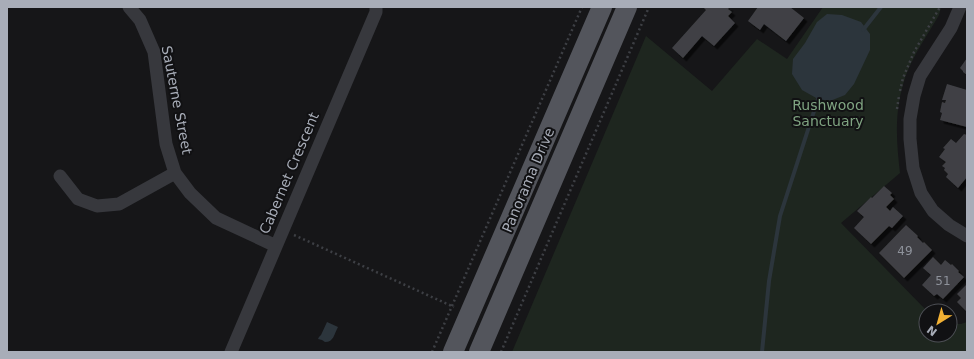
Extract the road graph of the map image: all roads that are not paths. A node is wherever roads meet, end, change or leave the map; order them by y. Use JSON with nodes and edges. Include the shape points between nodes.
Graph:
{"nodes":[{"id":1,"x":129,"y":7,"type":"edge"},
{"id":2,"x":376,"y":7,"type":"edge"},
{"id":3,"x":602,"y":7,"type":"edge"},
{"id":4,"x":627,"y":7,"type":"edge"},
{"id":5,"x":960,"y":7,"type":"edge"},
{"id":6,"x":176,"y":173,"type":"junction"},
{"id":7,"x":60,"y":176,"type":"dead end"},
{"id":8,"x":967,"y":236,"type":"edge"},
{"id":9,"x":276,"y":246,"type":"junction"},
{"id":10,"x":231,"y":352,"type":"edge"},
{"id":11,"x":454,"y":352,"type":"edge"},
{"id":12,"x":479,"y":352,"type":"edge"}],
"edges":[{"from":1,"to":6,"type":"street","name":"Sauterne Street","via":[[140,20],[154,52],[166,144]]},
{"from":2,"to":9,"type":"street","name":"Cabernet Crescent"},
{"from":3,"to":11,"type":"main road","name":"Panorama Drive","via":[[461,310]]},
{"from":4,"to":12,"type":"main road","name":"Panorama Drive"},
{"from":5,"to":8,"type":"street","via":[[951,28],[920,76],[910,119],[910,139],[913,168],[921,193],[933,211]]},
{"from":6,"to":7,"type":"street","via":[[119,204],[97,206],[78,199]]},
{"from":6,"to":9,"type":"street","name":"Sauterne Street","via":[[190,193],[216,218]]},
{"from":9,"to":10,"type":"street","name":"Cabernet Crescent"}]}
